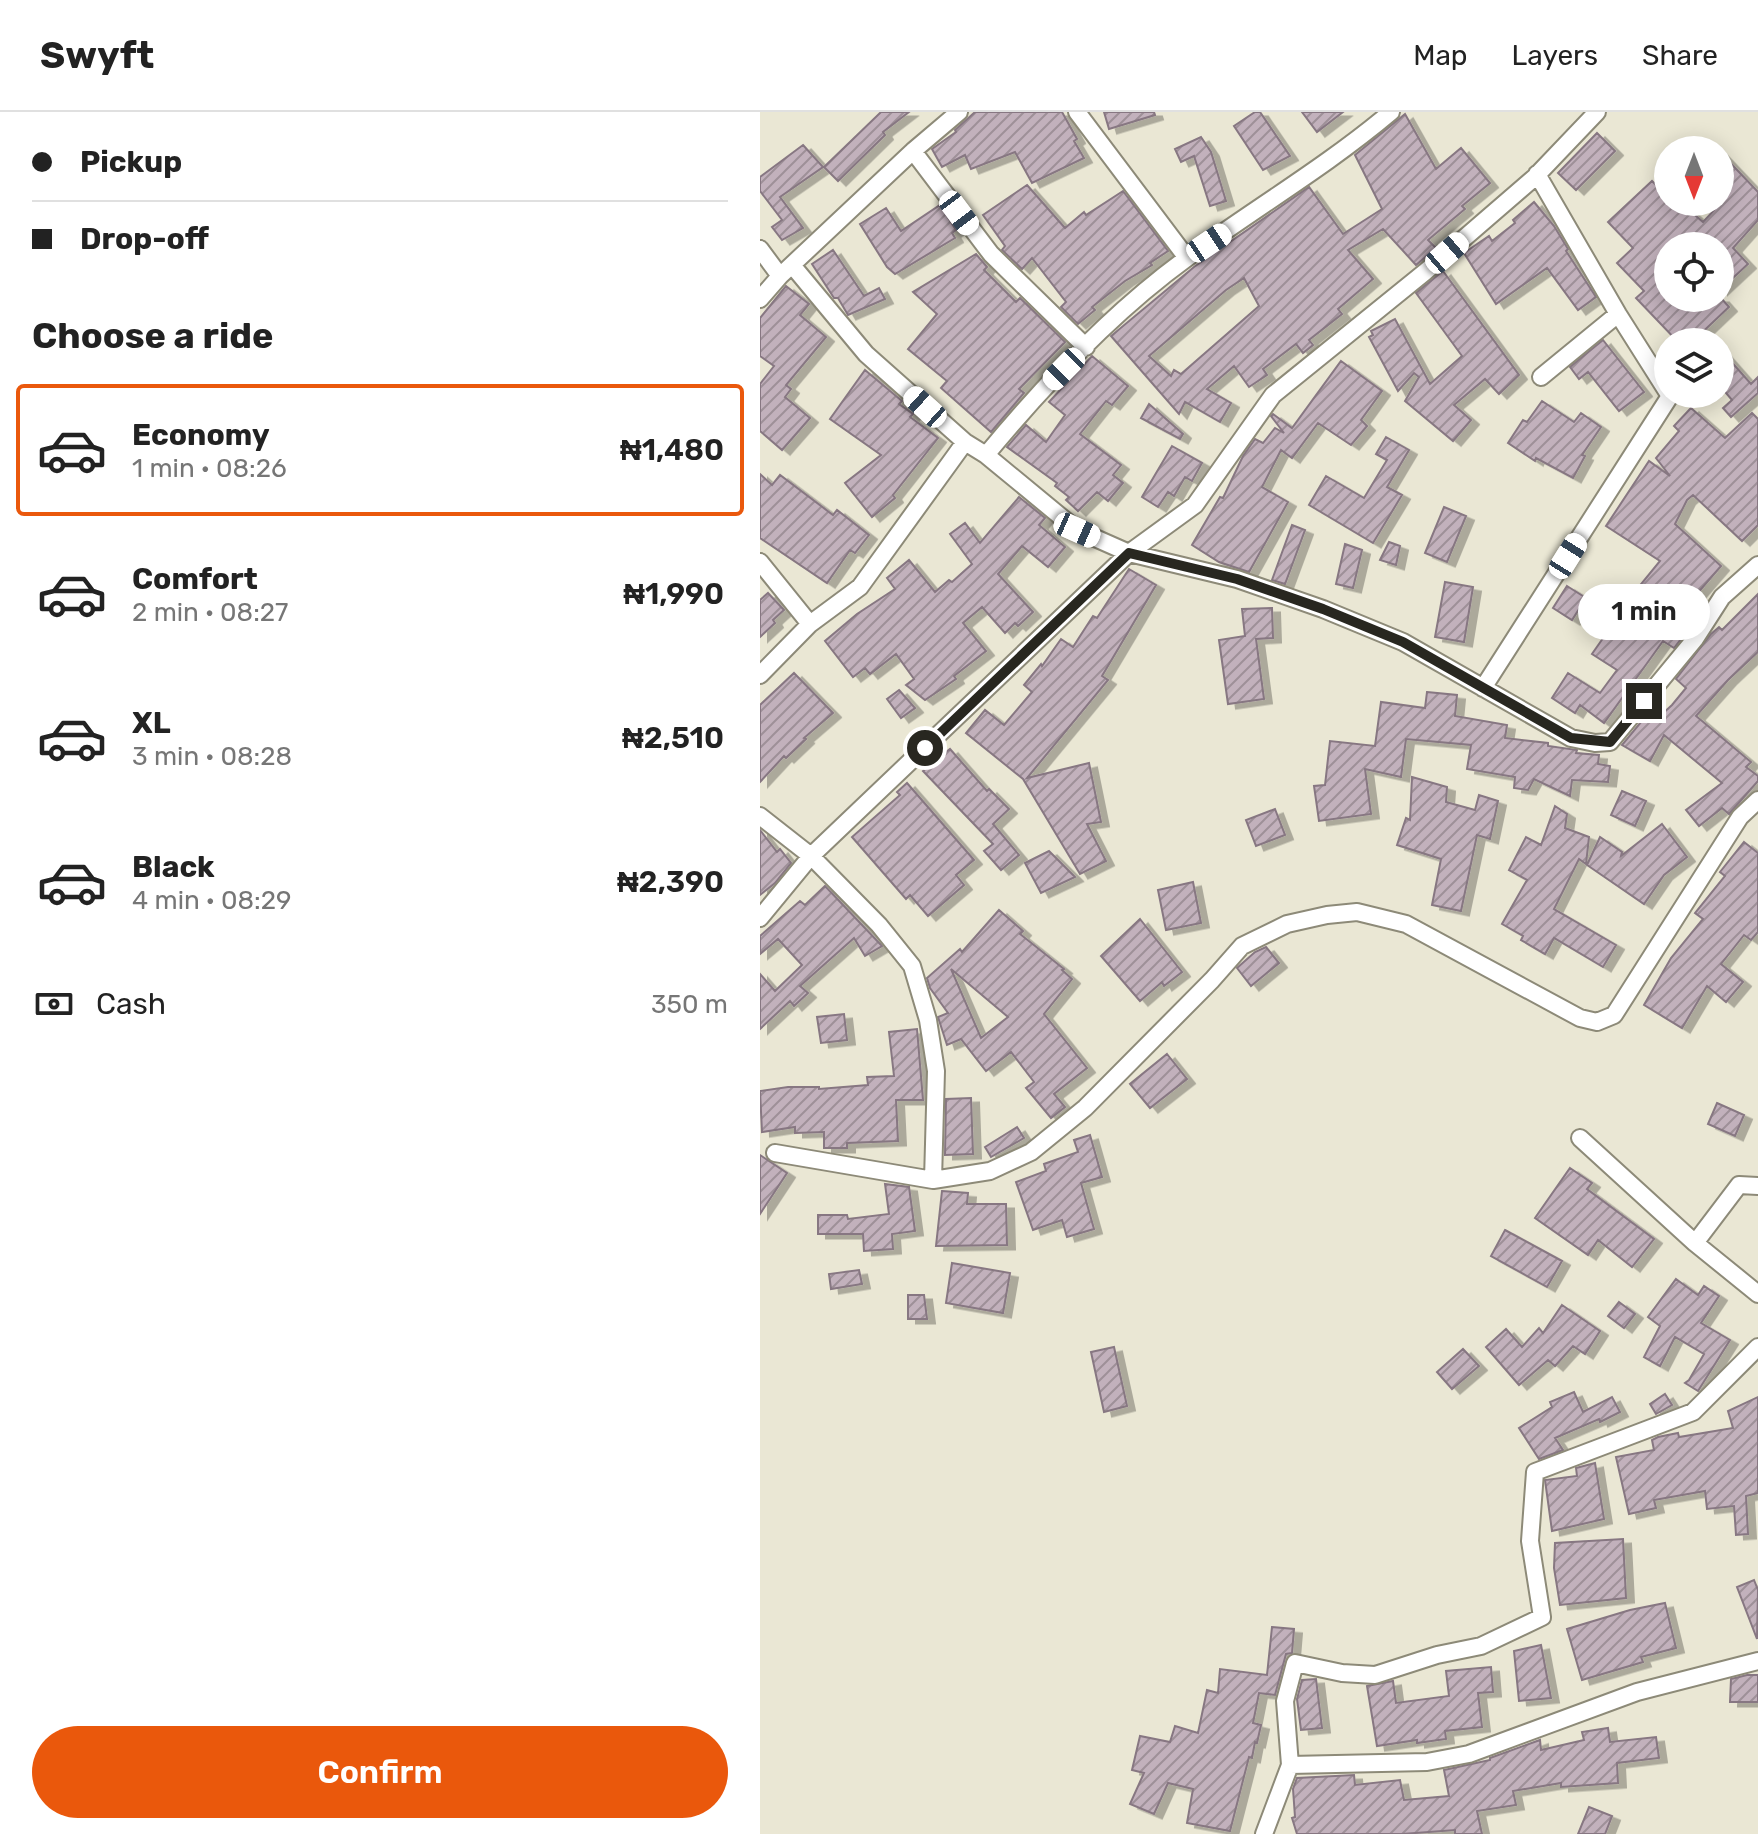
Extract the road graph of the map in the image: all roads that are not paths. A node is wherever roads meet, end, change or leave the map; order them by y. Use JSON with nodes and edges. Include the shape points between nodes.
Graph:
{"nodes":[{"id":1,"x":959,"y":112,"type":"edge"},
{"id":2,"x":1077,"y":112,"type":"edge"},
{"id":3,"x":1391,"y":112,"type":"edge"},
{"id":4,"x":1597,"y":112,"type":"edge"},
{"id":5,"x":913,"y":151,"type":"junction"},
{"id":6,"x":1537,"y":174,"type":"junction"},
{"id":7,"x":760,"y":249,"type":"edge"},
{"id":8,"x":1187,"y":258,"type":"junction"},
{"id":9,"x":786,"y":270,"type":"junction"},
{"id":10,"x":760,"y":299,"type":"edge"},
{"id":11,"x":1618,"y":314,"type":"junction"},
{"id":12,"x":1086,"y":347,"type":"junction"},
{"id":13,"x":1654,"y":372,"type":"edge"},
{"id":14,"x":1541,"y":377,"type":"dead end"},
{"id":15,"x":1662,"y":408,"type":"edge"},
{"id":16,"x":965,"y":442,"type":"junction"},
{"id":17,"x":986,"y":455,"type":"junction"},
{"id":18,"x":1129,"y":553,"type":"junction"},
{"id":19,"x":760,"y":562,"type":"edge"},
{"id":20,"x":1758,"y":565,"type":"edge"},
{"id":21,"x":810,"y":624,"type":"junction"},
{"id":22,"x":760,"y":675,"type":"edge"},
{"id":23,"x":1483,"y":688,"type":"junction"},
{"id":24,"x":1758,"y":800,"type":"edge"},
{"id":25,"x":760,"y":816,"type":"edge"},
{"id":26,"x":811,"y":856,"type":"junction"},
{"id":27,"x":760,"y":918,"type":"edge"},
{"id":28,"x":1580,"y":1138,"type":"dead end"},
{"id":29,"x":775,"y":1153,"type":"dead end"},
{"id":30,"x":933,"y":1180,"type":"junction"},
{"id":31,"x":1758,"y":1186,"type":"edge"},
{"id":32,"x":1695,"y":1243,"type":"junction"},
{"id":33,"x":1758,"y":1294,"type":"edge"},
{"id":34,"x":1758,"y":1347,"type":"edge"},
{"id":35,"x":1758,"y":1661,"type":"edge"},
{"id":36,"x":1290,"y":1765,"type":"junction"},
{"id":37,"x":1264,"y":1834,"type":"edge"}],
"edges":[{"from":1,"to":5,"type":"street"},
{"from":2,"to":8,"type":"street"},
{"from":3,"to":8,"type":"street"},
{"from":4,"to":6,"type":"street"},
{"from":5,"to":9,"type":"street"},
{"from":5,"to":12,"type":"street","via":[[991,254]]},
{"from":6,"to":11,"type":"street"},
{"from":6,"to":18,"type":"street","via":[[1273,395],[1195,505]]},
{"from":7,"to":9,"type":"street"},
{"from":8,"to":12,"type":"street"},
{"from":9,"to":10,"type":"street"},
{"from":9,"to":16,"type":"street","via":[[866,354]]},
{"from":11,"to":13,"type":"street"},
{"from":11,"to":14,"type":"street"},
{"from":12,"to":17,"type":"street"},
{"from":15,"to":23,"type":"street"},
{"from":16,"to":17,"type":"street"},
{"from":16,"to":21,"type":"street","via":[[860,587]]},
{"from":17,"to":18,"type":"street","via":[[1077,530]]},
{"from":18,"to":23,"type":"street","via":[[1237,579],[1323,609],[1403,642]]},
{"from":18,"to":26,"type":"street"},
{"from":19,"to":21,"type":"street"},
{"from":20,"to":23,"type":"street","via":[[1722,597],[1695,639],[1610,742],[1571,738]]},
{"from":21,"to":22,"type":"street"},
{"from":24,"to":30,"type":"street","via":[[1740,817],[1614,1015],[1597,1022],[1580,1018],[1406,924],[1357,912],[1287,924],[1242,946],[1085,1108],[1031,1152],[990,1171]]},
{"from":25,"to":26,"type":"street"},
{"from":26,"to":27,"type":"street"},
{"from":26,"to":30,"type":"street","via":[[912,966],[936,1071]]},
{"from":28,"to":32,"type":"street"},
{"from":29,"to":30,"type":"street"},
{"from":31,"to":32,"type":"street","via":[[1739,1185]]},
{"from":32,"to":33,"type":"street"},
{"from":34,"to":36,"type":"street","via":[[1693,1412],[1535,1472],[1530,1541],[1542,1617],[1481,1646],[1375,1675],[1295,1663],[1285,1701]]},
{"from":35,"to":36,"type":"street","via":[[1637,1692],[1469,1754],[1427,1762]]},
{"from":36,"to":37,"type":"street"}]}
